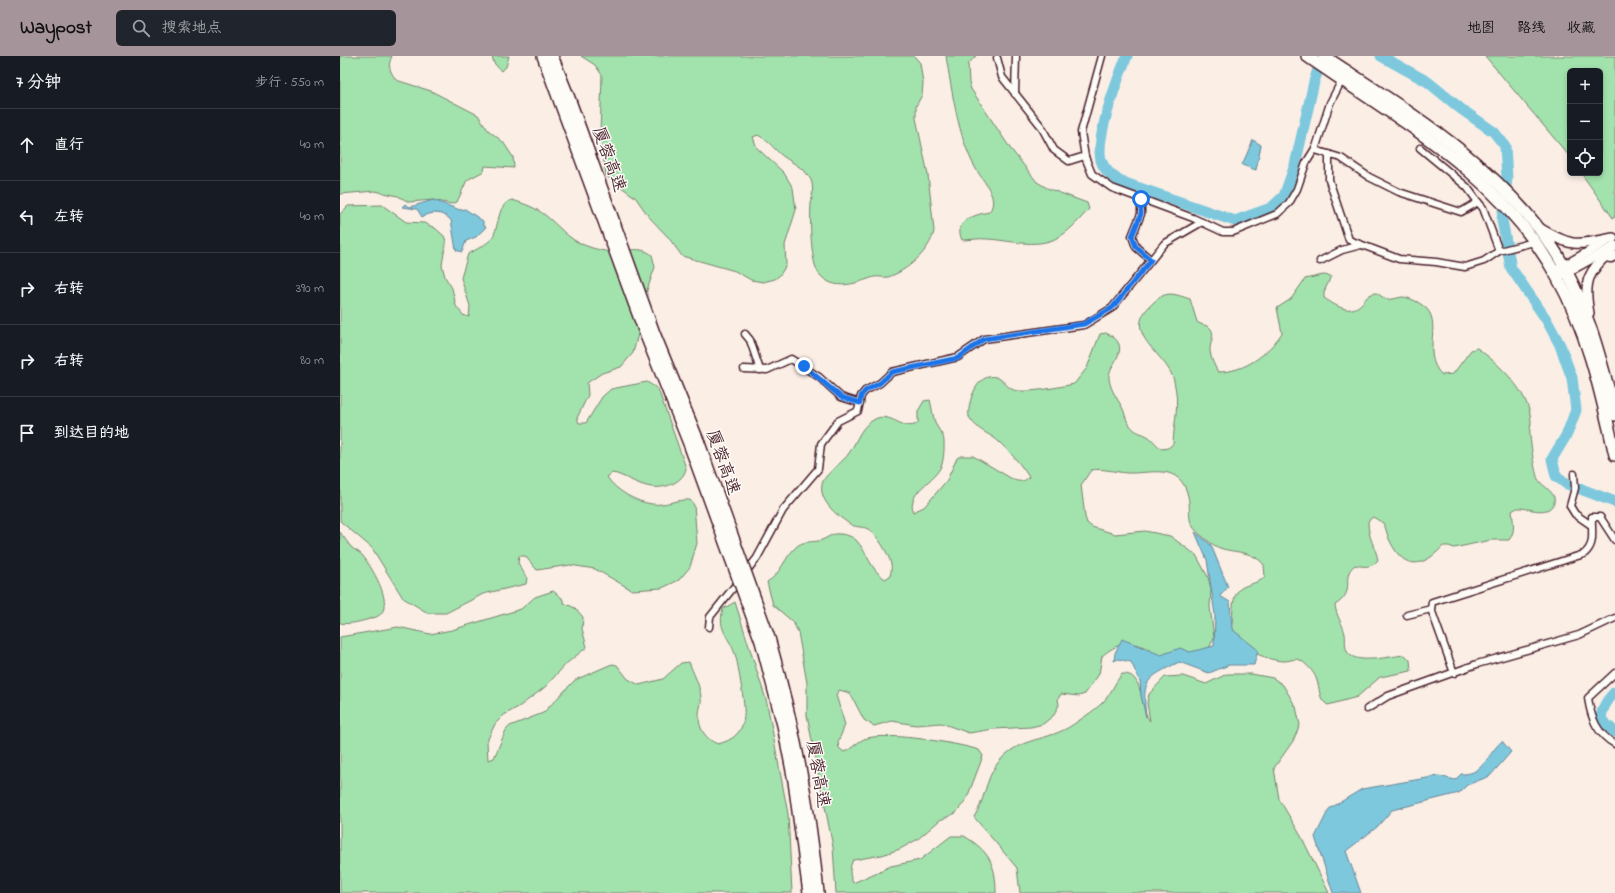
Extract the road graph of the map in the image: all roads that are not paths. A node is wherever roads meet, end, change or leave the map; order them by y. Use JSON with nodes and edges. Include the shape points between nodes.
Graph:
{"nodes":[{"id":1,"x":543,"y":56,"type":"edge"},
{"id":2,"x":552,"y":56,"type":"edge"},
{"id":3,"x":1016,"y":56,"type":"edge"},
{"id":4,"x":1102,"y":56,"type":"edge"},
{"id":5,"x":1307,"y":56,"type":"edge"},
{"id":6,"x":1324,"y":56,"type":"edge"},
{"id":7,"x":997,"y":58,"type":"dead end"},
{"id":8,"x":1345,"y":76,"type":"junction"},
{"id":9,"x":1015,"y":94,"type":"junction"},
{"id":10,"x":581,"y":145,"type":"junction"},
{"id":11,"x":1420,"y":148,"type":"dead end"},
{"id":12,"x":1315,"y":150,"type":"junction"},
{"id":13,"x":1329,"y":154,"type":"junction"},
{"id":14,"x":1085,"y":156,"type":"junction"},
{"id":15,"x":1141,"y":199,"type":"junction"},
{"id":16,"x":1478,"y":202,"type":"junction"},
{"id":17,"x":1202,"y":222,"type":"junction"},
{"id":18,"x":1534,"y":222,"type":"junction"},
{"id":19,"x":1534,"y":242,"type":"junction"},
{"id":20,"x":1615,"y":242,"type":"edge"},
{"id":21,"x":1361,"y":244,"type":"junction"},
{"id":22,"x":1499,"y":251,"type":"junction"},
{"id":23,"x":1601,"y":256,"type":"junction"},
{"id":24,"x":1615,"y":256,"type":"edge"},
{"id":25,"x":1151,"y":260,"type":"junction"},
{"id":26,"x":1320,"y":261,"type":"dead end"},
{"id":27,"x":1560,"y":272,"type":"junction"},
{"id":28,"x":1592,"y":330,"type":"junction"},
{"id":29,"x":745,"y":334,"type":"dead end"},
{"id":30,"x":744,"y":369,"type":"dead end"},
{"id":31,"x":760,"y":370,"type":"junction"},
{"id":32,"x":1602,"y":380,"type":"junction"},
{"id":33,"x":860,"y":403,"type":"junction"},
{"id":34,"x":1615,"y":415,"type":"edge"},
{"id":35,"x":1615,"y":455,"type":"edge"},
{"id":36,"x":1574,"y":474,"type":"dead end"},
{"id":37,"x":1591,"y":525,"type":"junction"},
{"id":38,"x":1615,"y":540,"type":"edge"},
{"id":39,"x":1431,"y":609,"type":"junction"},
{"id":40,"x":1407,"y":615,"type":"dead end"},
{"id":41,"x":1615,"y":618,"type":"edge"},
{"id":42,"x":709,"y":627,"type":"dead end"},
{"id":43,"x":765,"y":640,"type":"junction"},
{"id":44,"x":1454,"y":673,"type":"junction"},
{"id":45,"x":1615,"y":673,"type":"edge"},
{"id":46,"x":1367,"y":709,"type":"dead end"},
{"id":47,"x":1615,"y":744,"type":"edge"},
{"id":48,"x":808,"y":893,"type":"edge"},
{"id":49,"x":818,"y":893,"type":"edge"}],
"edges":[{"from":1,"to":10,"type":"highway","name":"厦蓉高速"},
{"from":2,"to":10,"type":"highway","name":"厦蓉高速"},
{"from":3,"to":9,"type":"street"},
{"from":4,"to":14,"type":"street","via":[[1081,132]]},
{"from":5,"to":8,"type":"highway"},
{"from":6,"to":8,"type":"highway"},
{"from":7,"to":9,"type":"street","via":[[1002,77]]},
{"from":8,"to":12,"type":"street","via":[[1330,103]]},
{"from":8,"to":18,"type":"highway","via":[[1447,138],[1485,169]]},
{"from":8,"to":19,"type":"highway","via":[[1439,145],[1484,183]]},
{"from":9,"to":14,"type":"street","via":[[1040,126],[1054,150],[1068,161]]},
{"from":10,"to":43,"type":"highway","name":"厦蓉高速","bridge":true,"via":[[654,333]]},
{"from":11,"to":16,"type":"street","via":[[1467,187]]},
{"from":12,"to":13,"type":"street"},
{"from":12,"to":17,"type":"street","via":[[1306,163],[1289,203],[1277,214],[1233,232],[1223,232]]},
{"from":13,"to":16,"type":"street","via":[[1341,158],[1369,177],[1399,192],[1461,212]]},
{"from":13,"to":21,"type":"street","via":[[1329,180],[1349,240]]},
{"from":14,"to":15,"type":"street","via":[[1092,174],[1112,188]]},
{"from":15,"to":17,"type":"street"},
{"from":15,"to":25,"type":"street","via":[[1141,214],[1132,236],[1136,247]]},
{"from":16,"to":22,"type":"street","via":[[1483,208]]},
{"from":17,"to":25,"type":"street","via":[[1164,244]]},
{"from":18,"to":20,"type":"main road","via":[[1566,242],[1578,245]]},
{"from":18,"to":27,"type":"highway"},
{"from":19,"to":22,"type":"street"},
{"from":19,"to":27,"type":"highway"},
{"from":20,"to":23,"type":"main road"},
{"from":20,"to":27,"type":"main road"},
{"from":21,"to":22,"type":"street","via":[[1400,259],[1465,267],[1484,261]]},
{"from":21,"to":26,"type":"street"},
{"from":23,"to":24,"type":"main road"},
{"from":23,"to":27,"type":"main road"},
{"from":23,"to":28,"type":"main road","via":[[1589,274],[1586,287]]},
{"from":25,"to":33,"type":"street","via":[[1112,308],[1084,324],[984,339],[958,358],[892,372],[880,383],[865,391]]},
{"from":27,"to":28,"type":"highway"},
{"from":27,"to":32,"type":"highway"},
{"from":28,"to":32,"type":"highway"},
{"from":29,"to":31,"type":"street","via":[[750,340]]},
{"from":30,"to":31,"type":"street"},
{"from":31,"to":33,"type":"street","via":[[767,370],[791,359],[841,397]]},
{"from":32,"to":34,"type":"highway"},
{"from":32,"to":35,"type":"highway"},
{"from":33,"to":42,"type":"street","via":[[858,411],[838,422],[821,444],[818,469],[783,510],[757,558],[710,617]]},
{"from":36,"to":37,"type":"street","via":[[1575,488],[1570,506],[1575,514]]},
{"from":37,"to":38,"type":"street","via":[[1592,517],[1600,517]]},
{"from":37,"to":39,"type":"street","via":[[1593,542],[1584,554],[1432,602]]},
{"from":39,"to":40,"type":"street"},
{"from":39,"to":44,"type":"street"},
{"from":41,"to":44,"type":"street","via":[[1579,635]]},
{"from":43,"to":48,"type":"highway","name":"厦蓉高速","via":[[794,781]]},
{"from":43,"to":49,"type":"highway","name":"厦蓉高速","via":[[792,722],[813,838]]},
{"from":44,"to":46,"type":"street","via":[[1388,696]]},
{"from":45,"to":47,"type":"street","via":[[1588,698],[1591,717],[1600,733]]}]}
